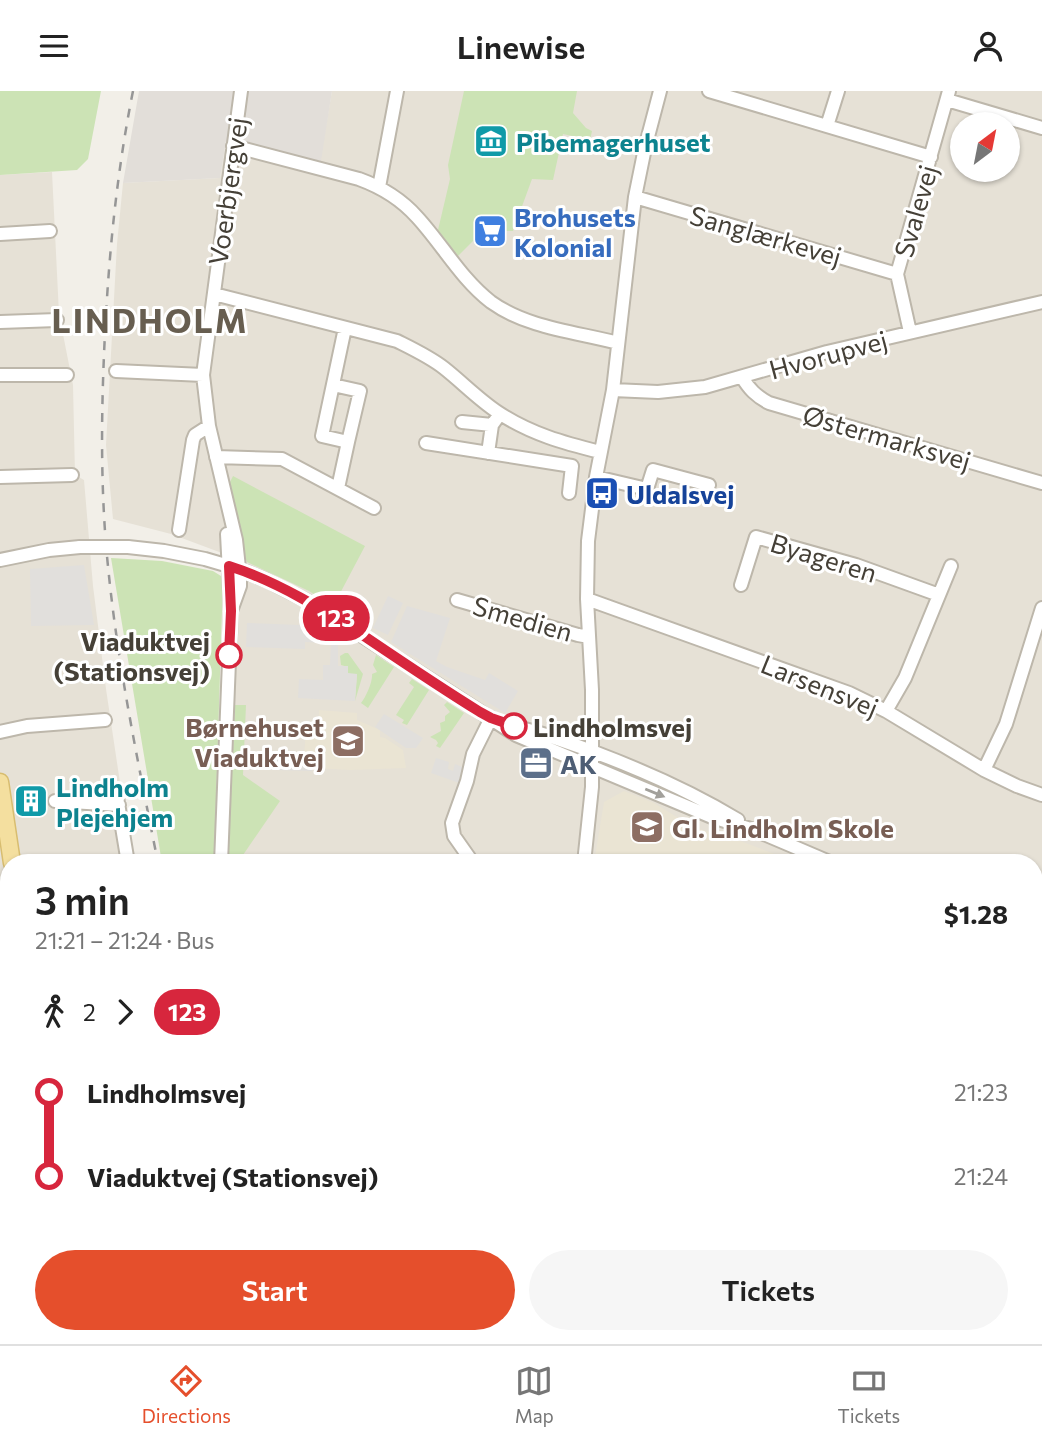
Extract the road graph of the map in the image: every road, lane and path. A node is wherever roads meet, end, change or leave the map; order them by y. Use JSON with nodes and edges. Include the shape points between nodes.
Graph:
{"nodes":[{"id":1,"x":241,"y":91,"type":"edge"},
{"id":2,"x":397,"y":91,"type":"edge"},
{"id":3,"x":660,"y":91,"type":"edge"},
{"id":4,"x":709,"y":91,"type":"edge"},
{"id":5,"x":838,"y":91,"type":"edge"},
{"id":6,"x":724,"y":93,"type":"edge"},
{"id":7,"x":948,"y":95,"type":"edge"},
{"id":8,"x":827,"y":126,"type":"junction"},
{"id":9,"x":1042,"y":128,"type":"edge"},
{"id":10,"x":233,"y":146,"type":"junction"},
{"id":11,"x":931,"y":156,"type":"junction"},
{"id":12,"x":379,"y":187,"type":"junction"},
{"id":13,"x":635,"y":197,"type":"junction"},
{"id":14,"x":50,"y":231,"type":"dead end"},
{"id":15,"x":0,"y":234,"type":"edge"},
{"id":16,"x":897,"y":274,"type":"junction"},
{"id":17,"x":214,"y":294,"type":"junction"},
{"id":18,"x":1042,"y":302,"type":"edge"},
{"id":19,"x":57,"y":320,"type":"dead end"},
{"id":20,"x":0,"y":322,"type":"edge"},
{"id":21,"x":345,"y":328,"type":"junction"},
{"id":22,"x":909,"y":332,"type":"junction"},
{"id":23,"x":618,"y":343,"type":"junction"},
{"id":24,"x":116,"y":371,"type":"dead end"},
{"id":25,"x":0,"y":375,"type":"edge"},
{"id":26,"x":67,"y":375,"type":"dead end"},
{"id":27,"x":203,"y":375,"type":"junction"},
{"id":28,"x":742,"y":377,"type":"junction"},
{"id":29,"x":333,"y":385,"type":"junction"},
{"id":30,"x":613,"y":390,"type":"junction"},
{"id":31,"x":496,"y":419,"type":"junction"},
{"id":32,"x":462,"y":422,"type":"dead end"},
{"id":33,"x":209,"y":426,"type":"junction"},
{"id":34,"x":348,"y":442,"type":"junction"},
{"id":35,"x":426,"y":443,"type":"dead end"},
{"id":36,"x":600,"y":451,"type":"junction"},
{"id":37,"x":488,"y":453,"type":"junction"},
{"id":38,"x":216,"y":457,"type":"junction"},
{"id":39,"x":72,"y":475,"type":"dead end"},
{"id":40,"x":0,"y":477,"type":"edge"},
{"id":41,"x":596,"y":477,"type":"junction"},
{"id":42,"x":1042,"y":483,"type":"edge"},
{"id":43,"x":709,"y":485,"type":"dead end"},
{"id":44,"x":338,"y":488,"type":"junction"},
{"id":45,"x":569,"y":493,"type":"dead end"},
{"id":46,"x":374,"y":508,"type":"dead end"},
{"id":47,"x":179,"y":530,"type":"dead end"},
{"id":48,"x":0,"y":560,"type":"edge"},
{"id":49,"x":951,"y":566,"type":"dead end"},
{"id":50,"x":234,"y":568,"type":"junction"},
{"id":51,"x":741,"y":585,"type":"dead end"},
{"id":52,"x":939,"y":595,"type":"junction"},
{"id":53,"x":587,"y":599,"type":"junction"},
{"id":54,"x":457,"y":600,"type":"dead end"},
{"id":55,"x":1042,"y":608,"type":"edge"},
{"id":56,"x":589,"y":637,"type":"junction"},
{"id":57,"x":886,"y":711,"type":"junction"},
{"id":58,"x":491,"y":718,"type":"junction"},
{"id":59,"x":105,"y":720,"type":"dead end"},
{"id":60,"x":0,"y":732,"type":"edge"},
{"id":61,"x":592,"y":753,"type":"junction"},
{"id":62,"x":592,"y":767,"type":"junction"},
{"id":63,"x":984,"y":770,"type":"junction"},
{"id":64,"x":0,"y":782,"type":"edge"},
{"id":65,"x":116,"y":791,"type":"dead end"},
{"id":66,"x":1042,"y":795,"type":"edge"},
{"id":67,"x":55,"y":801,"type":"dead end"},
{"id":68,"x":119,"y":805,"type":"junction"},
{"id":69,"x":757,"y":831,"type":"junction"},
{"id":70,"x":11,"y":854,"type":"edge"},
{"id":71,"x":127,"y":854,"type":"edge"},
{"id":72,"x":221,"y":854,"type":"edge"},
{"id":73,"x":466,"y":854,"type":"edge"},
{"id":74,"x":585,"y":854,"type":"edge"},
{"id":75,"x":811,"y":854,"type":"edge"}],
"edges":[{"from":1,"to":10,"type":"street","name":"Voerbjergvej"},
{"from":2,"to":12,"type":"street"},
{"from":3,"to":13,"type":"street"},
{"from":4,"to":6,"type":"street"},
{"from":5,"to":8,"type":"street"},
{"from":6,"to":8,"type":"street"},
{"from":7,"to":9,"type":"street"},
{"from":7,"to":11,"type":"street","name":"Svalevej"},
{"from":8,"to":11,"type":"street"},
{"from":10,"to":12,"type":"street"},
{"from":10,"to":17,"type":"street","name":"Voerbjergvej"},
{"from":11,"to":16,"type":"street","name":"Svalevej"},
{"from":12,"to":23,"type":"street","via":[[416,216],[471,283],[508,313]]},
{"from":13,"to":16,"type":"street","name":"Sanglærkevej"},
{"from":13,"to":23,"type":"street"},
{"from":14,"to":15,"type":"street"},
{"from":16,"to":22,"type":"street","name":"Svalevej"},
{"from":17,"to":21,"type":"street"},
{"from":17,"to":27,"type":"street","name":"Voerbjergvej"},
{"from":18,"to":22,"type":"street","name":"Hvorupvej"},
{"from":19,"to":20,"type":"street"},
{"from":21,"to":29,"type":"street"},
{"from":21,"to":31,"type":"street","via":[[397,341],[424,355],[443,367]]},
{"from":22,"to":28,"type":"street","name":"Hvorupvej"},
{"from":23,"to":30,"type":"street"},
{"from":24,"to":27,"type":"street"},
{"from":25,"to":26,"type":"street"},
{"from":27,"to":33,"type":"street","name":"Voerbjergvej"},
{"from":28,"to":30,"type":"street","name":"Hvorupvej","via":[[681,390]]},
{"from":28,"to":42,"type":"street","name":"Østermarksvej","via":[[750,390],[769,403]]},
{"from":29,"to":34,"type":"street","via":[[322,436]]},
{"from":29,"to":34,"type":"street","via":[[360,391]]},
{"from":30,"to":36,"type":"street"},
{"from":31,"to":32,"type":"street"},
{"from":31,"to":36,"type":"street"},
{"from":31,"to":37,"type":"street"},
{"from":33,"to":38,"type":"street","name":"Voerbjergvej"},
{"from":33,"to":47,"type":"street","via":[[192,440]]},
{"from":34,"to":44,"type":"street"},
{"from":35,"to":37,"type":"street"},
{"from":36,"to":41,"type":"street"},
{"from":37,"to":45,"type":"street","via":[[572,466]]},
{"from":38,"to":44,"type":"street","via":[[282,459]]},
{"from":38,"to":50,"type":"street","name":"Voerbjergvej"},
{"from":39,"to":40,"type":"street"},
{"from":41,"to":43,"type":"street","via":[[647,489],[653,470]]},
{"from":41,"to":53,"type":"street"},
{"from":44,"to":46,"type":"street"},
{"from":48,"to":50,"type":"street","bridge":true,"via":[[49,550],[128,547],[188,555]]},
{"from":49,"to":52,"type":"street"},
{"from":50,"to":58,"type":"street","via":[[313,604]]},
{"from":50,"to":72,"type":"street","name":"Voerbjergvej"},
{"from":51,"to":52,"type":"street","name":"Byageren","via":[[756,537],[856,565]]},
{"from":52,"to":57,"type":"street","via":[[905,678]]},
{"from":53,"to":56,"type":"street"},
{"from":53,"to":57,"type":"street","name":"Larsensvej","via":[[849,693]]},
{"from":54,"to":56,"type":"street","name":"Smedien"},
{"from":55,"to":63,"type":"street","via":[[1006,724]]},
{"from":56,"to":61,"type":"street"},
{"from":57,"to":63,"type":"street","name":"Larsensvej"},
{"from":58,"to":61,"type":"street"},
{"from":58,"to":62,"type":"street","via":[[516,735]]},
{"from":58,"to":73,"type":"street","via":[[473,754],[452,823],[454,836]]},
{"from":59,"to":60,"type":"street"},
{"from":61,"to":62,"type":"street"},
{"from":61,"to":69,"type":"street","via":[[677,788]]},
{"from":62,"to":69,"type":"street","one_way":true},
{"from":62,"to":74,"type":"street"},
{"from":63,"to":66,"type":"street","name":"Larsensvej"},
{"from":64,"to":70,"type":"main road"},
{"from":65,"to":68,"type":"street"},
{"from":67,"to":68,"type":"street"},
{"from":68,"to":71,"type":"street"},
{"from":69,"to":75,"type":"street"}]}
